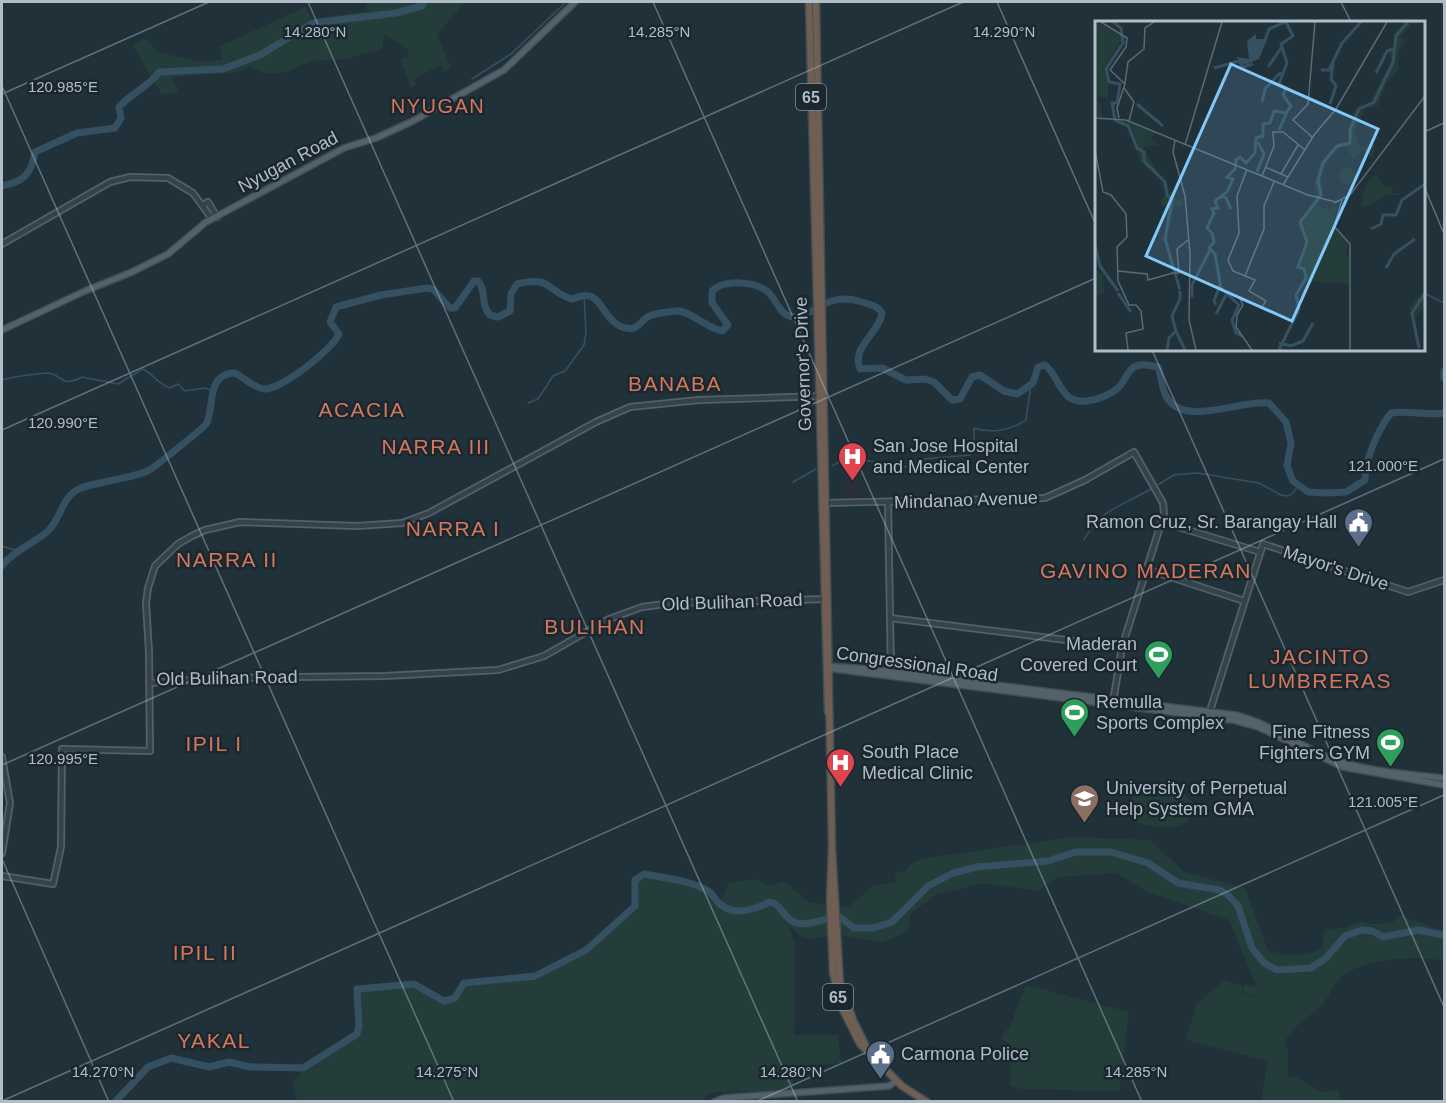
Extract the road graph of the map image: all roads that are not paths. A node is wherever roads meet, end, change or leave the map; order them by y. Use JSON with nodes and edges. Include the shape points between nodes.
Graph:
{"nodes":[{"id":1,"x":575,"y":2,"type":"edge"},
{"id":2,"x":809,"y":2,"type":"edge"},
{"id":3,"x":816,"y":2,"type":"edge"},
{"id":4,"x":214,"y":218,"type":"junction"},
{"id":5,"x":2,"y":244,"type":"edge"},
{"id":6,"x":818,"y":280,"type":"junction"},
{"id":7,"x":2,"y":330,"type":"edge"},
{"id":8,"x":822,"y":396,"type":"junction"},
{"id":9,"x":888,"y":502,"type":"junction"},
{"id":10,"x":824,"y":503,"type":"junction"},
{"id":11,"x":1162,"y":522,"type":"junction"},
{"id":12,"x":1260,"y":552,"type":"junction"},
{"id":13,"x":1146,"y":569,"type":"junction"},
{"id":14,"x":1444,"y":580,"type":"edge"},
{"id":15,"x":827,"y":599,"type":"junction"},
{"id":16,"x":1244,"y":601,"type":"junction"},
{"id":17,"x":890,"y":618,"type":"junction"},
{"id":18,"x":1122,"y":647,"type":"junction"},
{"id":19,"x":829,"y":667,"type":"junction"},
{"id":20,"x":891,"y":674,"type":"junction"},
{"id":21,"x":149,"y":683,"type":"junction"},
{"id":22,"x":1113,"y":702,"type":"junction"},
{"id":23,"x":1209,"y":714,"type":"junction"},
{"id":24,"x":2,"y":757,"type":"edge"},
{"id":25,"x":1444,"y":778,"type":"edge"},
{"id":26,"x":1444,"y":785,"type":"edge"},
{"id":27,"x":2,"y":853,"type":"edge"},
{"id":28,"x":2,"y":876,"type":"edge"},
{"id":29,"x":896,"y":1081,"type":"junction"},
{"id":30,"x":714,"y":1101,"type":"edge"},
{"id":31,"x":927,"y":1101,"type":"edge"}],
"edges":[{"from":1,"to":4,"type":"main road","name":"Nyugan Road","via":[[513,62],[486,80],[413,121],[344,148]]},
{"from":2,"to":6,"type":"highway","name":"Governor's Drive","number":"65"},
{"from":3,"to":6,"type":"highway","name":"Governor's Drive","number":"65"},
{"from":4,"to":5,"type":"street","via":[[193,193],[168,178],[130,177],[110,182]]},
{"from":4,"to":7,"type":"main road","name":"Nyugan Road","via":[[168,254]]},
{"from":6,"to":8,"type":"highway","name":"Governor's Drive","number":"65"},
{"from":8,"to":10,"type":"highway","name":"Governor's Drive","number":"65"},
{"from":8,"to":21,"type":"street","name":"Old Bulihan Road","via":[[699,400],[630,407],[402,523],[357,526],[240,522],[200,532],[178,544],[150,576],[146,603]]},
{"from":9,"to":10,"type":"street","name":"Mindanao Avenue"},
{"from":9,"to":11,"type":"street","name":"Mindanao Avenue","via":[[1046,498],[1134,452],[1164,506]]},
{"from":9,"to":17,"type":"street"},
{"from":10,"to":15,"type":"highway","name":"Governor's Drive","number":"65"},
{"from":11,"to":12,"type":"street"},
{"from":11,"to":13,"type":"street"},
{"from":12,"to":14,"type":"street","name":"Mayor's Drive","via":[[1263,544],[1408,592]]},
{"from":12,"to":16,"type":"street","name":"Mayor's Drive"},
{"from":13,"to":16,"type":"street"},
{"from":13,"to":18,"type":"street"},
{"from":15,"to":19,"type":"highway","name":"Governor's Drive","number":"65"},
{"from":15,"to":21,"type":"street","name":"Old Bulihan Road","via":[[642,607],[609,619],[544,656],[498,670]]},
{"from":16,"to":23,"type":"street","name":"Mayor's Drive"},
{"from":17,"to":18,"type":"street"},
{"from":17,"to":20,"type":"street"},
{"from":18,"to":22,"type":"street"},
{"from":19,"to":20,"type":"main road","name":"Congressional Road"},
{"from":19,"to":29,"type":"highway","name":"Governor's Drive","number":"65","via":[[838,972],[868,1050]]},
{"from":20,"to":22,"type":"main road","name":"Congressional Road"},
{"from":21,"to":28,"type":"street","via":[[150,751],[62,749],[61,847],[53,884]]},
{"from":22,"to":23,"type":"main road","name":"Congressional Road"},
{"from":23,"to":25,"type":"main road","name":"Congressional Road","via":[[1235,715],[1260,722],[1344,763]]},
{"from":23,"to":26,"type":"main road","name":"Congressional Road","via":[[1258,727],[1343,767]]},
{"from":24,"to":27,"type":"street","via":[[10,803]]},
{"from":29,"to":30,"type":"main road","via":[[889,1086]]},
{"from":29,"to":31,"type":"highway","name":"Governor's Drive","number":"65"}]}
